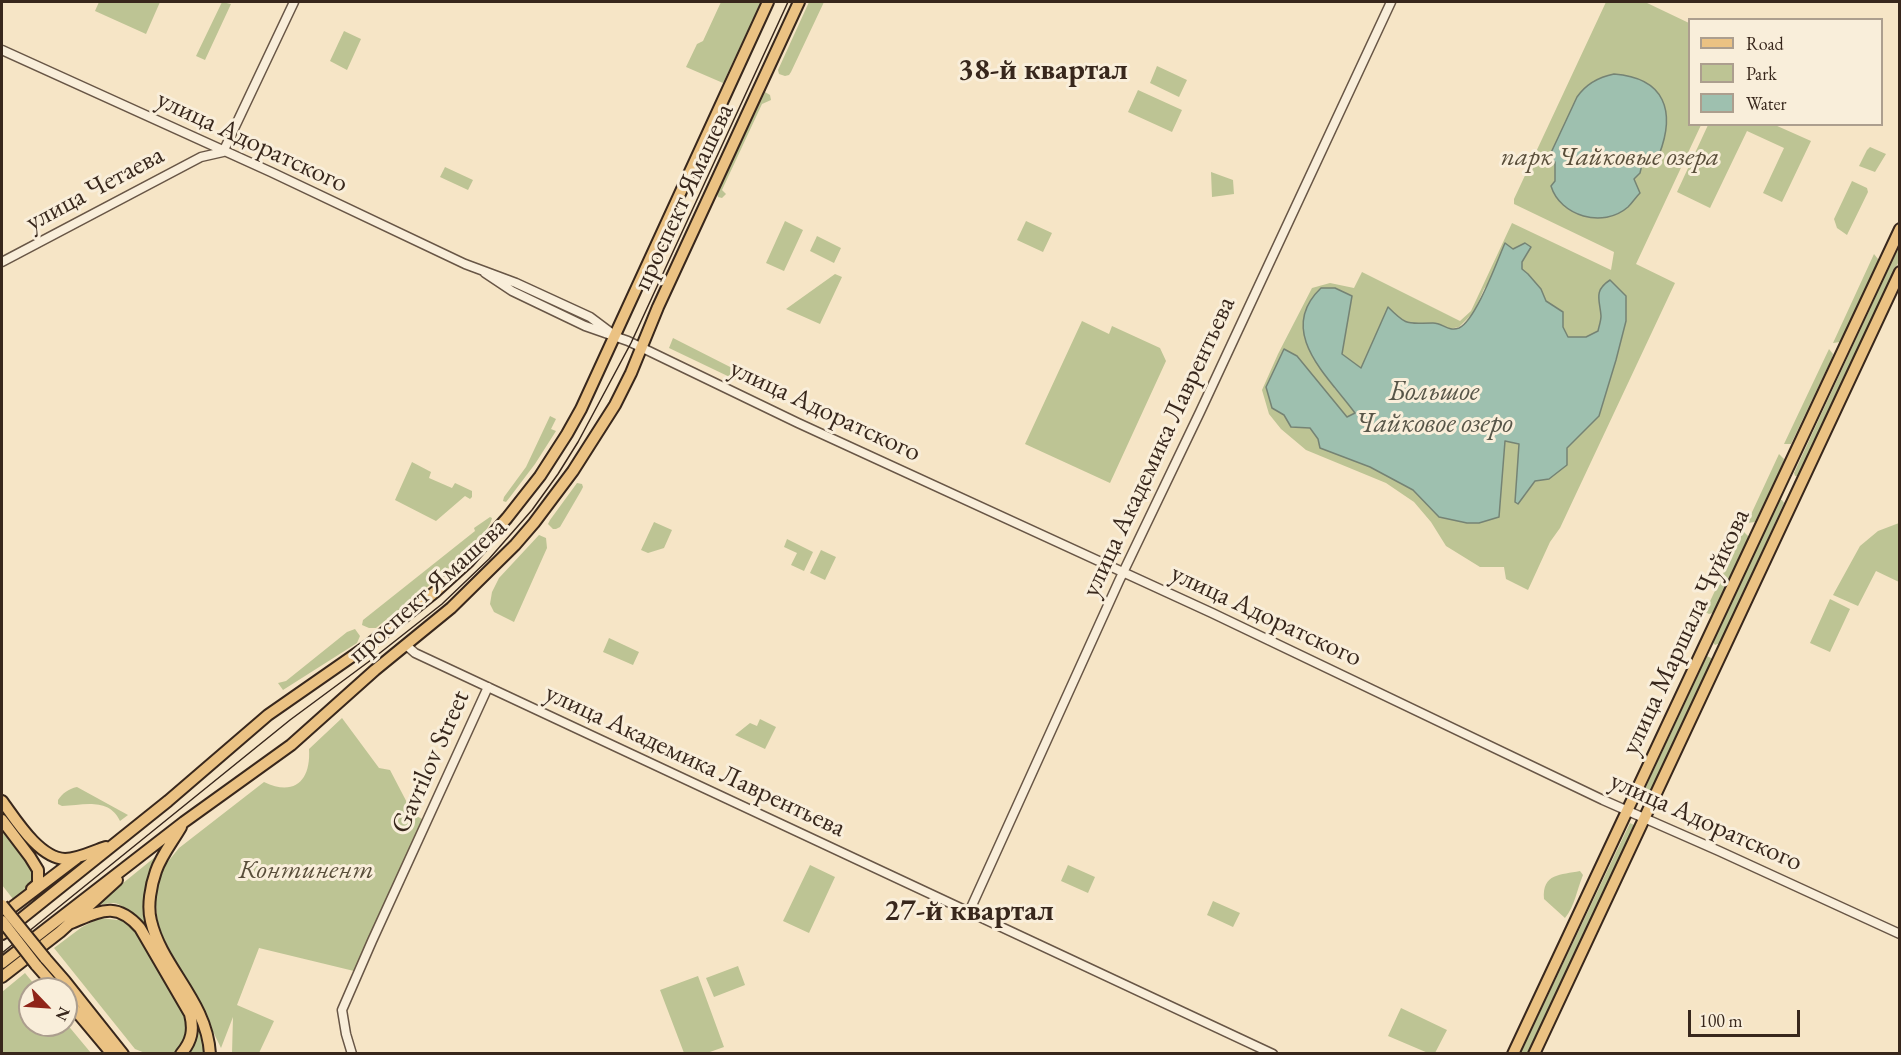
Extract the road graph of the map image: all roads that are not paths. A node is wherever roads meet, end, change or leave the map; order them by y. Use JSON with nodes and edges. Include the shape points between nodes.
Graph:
{"nodes":[{"id":1,"x":294,"y":2,"type":"edge"},
{"id":2,"x":768,"y":2,"type":"edge"},
{"id":3,"x":799,"y":2,"type":"edge"},
{"id":4,"x":1391,"y":2,"type":"edge"},
{"id":5,"x":2,"y":50,"type":"edge"},
{"id":6,"x":223,"y":152,"type":"junction"},
{"id":7,"x":1899,"y":229,"type":"edge"},
{"id":8,"x":2,"y":262,"type":"edge"},
{"id":9,"x":1899,"y":272,"type":"edge"},
{"id":10,"x":615,"y":336,"type":"junction"},
{"id":11,"x":642,"y":348,"type":"junction"},
{"id":12,"x":1776,"y":494,"type":"junction"},
{"id":13,"x":1792,"y":502,"type":"junction"},
{"id":14,"x":1123,"y":572,"type":"junction"},
{"id":15,"x":406,"y":645,"type":"junction"},
{"id":16,"x":1704,"y":646,"type":"junction"},
{"id":17,"x":1722,"y":653,"type":"junction"},
{"id":18,"x":488,"y":687,"type":"junction"},
{"id":19,"x":2,"y":801,"type":"edge"},
{"id":20,"x":1627,"y":811,"type":"junction"},
{"id":21,"x":1645,"y":818,"type":"junction"},
{"id":22,"x":2,"y":820,"type":"edge"},
{"id":23,"x":184,"y":822,"type":"junction"},
{"id":24,"x":114,"y":843,"type":"junction"},
{"id":25,"x":142,"y":854,"type":"junction"},
{"id":26,"x":79,"y":856,"type":"junction"},
{"id":27,"x":29,"y":893,"type":"junction"},
{"id":28,"x":2,"y":905,"type":"edge"},
{"id":29,"x":969,"y":912,"type":"junction"},
{"id":30,"x":2,"y":915,"type":"edge"},
{"id":31,"x":2,"y":921,"type":"edge"},
{"id":32,"x":71,"y":923,"type":"junction"},
{"id":33,"x":2,"y":934,"type":"edge"},
{"id":34,"x":1899,"y":934,"type":"edge"},
{"id":35,"x":41,"y":962,"type":"junction"},
{"id":36,"x":2,"y":963,"type":"edge"},
{"id":37,"x":2,"y":977,"type":"edge"},
{"id":38,"x":54,"y":977,"type":"edge"},
{"id":39,"x":78,"y":994,"type":"edge"},
{"id":40,"x":78,"y":1004,"type":"edge"},
{"id":41,"x":78,"y":1013,"type":"edge"},
{"id":42,"x":101,"y":1041,"type":"junction"},
{"id":43,"x":106,"y":1053,"type":"edge"},
{"id":44,"x":112,"y":1053,"type":"edge"},
{"id":45,"x":123,"y":1053,"type":"edge"},
{"id":46,"x":130,"y":1053,"type":"edge"},
{"id":47,"x":181,"y":1053,"type":"edge"},
{"id":48,"x":210,"y":1053,"type":"edge"},
{"id":49,"x":352,"y":1053,"type":"edge"},
{"id":50,"x":1272,"y":1053,"type":"edge"},
{"id":51,"x":1513,"y":1053,"type":"edge"},
{"id":52,"x":1533,"y":1053,"type":"edge"}],
"edges":[{"from":1,"to":6,"type":"street"},
{"from":2,"to":10,"type":"main road","name":"проспект Ямашева"},
{"from":3,"to":11,"type":"main road","name":"проспект Ямашева"},
{"from":4,"to":14,"type":"street","name":"улица Академика Лаврентьева"},
{"from":5,"to":6,"type":"street","name":"улица Адоратского"},
{"from":6,"to":8,"type":"street","name":"улица Четаева","via":[[201,157]]},
{"from":6,"to":10,"type":"street","name":"улица Адоратского","via":[[590,317]]},
{"from":7,"to":12,"type":"main road","name":"улица Маршала Чуйкова"},
{"from":9,"to":13,"type":"main road","name":"улица Маршала Чуйкова"},
{"from":10,"to":11,"type":"street","name":"улица Адоратского"},
{"from":10,"to":24,"type":"main road","name":"проспект Ямашева","via":[[587,397],[540,476],[468,562],[370,644],[268,715]]},
{"from":11,"to":14,"type":"street","name":"улица Адоратского"},
{"from":11,"to":15,"type":"main road","name":"проспект Ямашева","via":[[600,431],[534,523],[451,608]]},
{"from":12,"to":13,"type":"main road"},
{"from":12,"to":16,"type":"main road","name":"улица Маршала Чуйкова"},
{"from":13,"to":17,"type":"main road","name":"улица Маршала Чуйкова"},
{"from":14,"to":20,"type":"street","name":"улица Адоратского"},
{"from":14,"to":29,"type":"street","name":"улица Академика Лаврентьева"},
{"from":15,"to":18,"type":"street","name":"улица Академика Лаврентьева","via":[[415,653]]},
{"from":15,"to":23,"type":"main road","name":"проспект Ямашева","via":[[291,745]]},
{"from":16,"to":17,"type":"main road"},
{"from":16,"to":20,"type":"main road","name":"улица Маршала Чуйкова"},
{"from":17,"to":21,"type":"main road","name":"улица Маршала Чуйкова"},
{"from":18,"to":29,"type":"street","name":"улица Академика Лаврентьева"},
{"from":18,"to":49,"type":"street","name":"Gavrilov Street","via":[[342,1010]]},
{"from":19,"to":26,"type":"main road","via":[[35,843],[50,855],[68,859]]},
{"from":20,"to":21,"type":"street","name":"улица Адоратского"},
{"from":20,"to":51,"type":"main road","name":"улица Маршала Чуйкова"},
{"from":21,"to":34,"type":"street","name":"улица Адоратского"},
{"from":21,"to":52,"type":"main road","name":"улица Маршала Чуйкова"},
{"from":22,"to":27,"type":"main road","via":[[38,870],[38,884]]},
{"from":23,"to":25,"type":"main road","name":"проспект Ямашева"},
{"from":23,"to":48,"type":"main road","via":[[156,870],[150,919],[157,939],[203,1021]]},
{"from":24,"to":26,"type":"main road"},
{"from":24,"to":33,"type":"main road","name":"проспект Ямашева"},
{"from":25,"to":32,"type":"main road"},
{"from":25,"to":36,"type":"main road","name":"проспект Ямашева"},
{"from":26,"to":27,"type":"main road"},
{"from":27,"to":30,"type":"main road"},
{"from":28,"to":35,"type":"main road","bridge":true},
{"from":29,"to":50,"type":"street","name":"улица Академика Лаврентьева"},
{"from":31,"to":35,"type":"main road","bridge":true},
{"from":32,"to":37,"type":"main road"},
{"from":32,"to":47,"type":"main road","via":[[100,911],[114,911],[129,916],[140,928],[190,1014],[192,1035]]},
{"from":35,"to":38,"type":"main road"},
{"from":39,"to":46,"type":"main road"},
{"from":40,"to":45,"type":"main road"},
{"from":41,"to":42,"type":"main road"},
{"from":42,"to":43,"type":"main road"},
{"from":42,"to":44,"type":"main road"}]}
